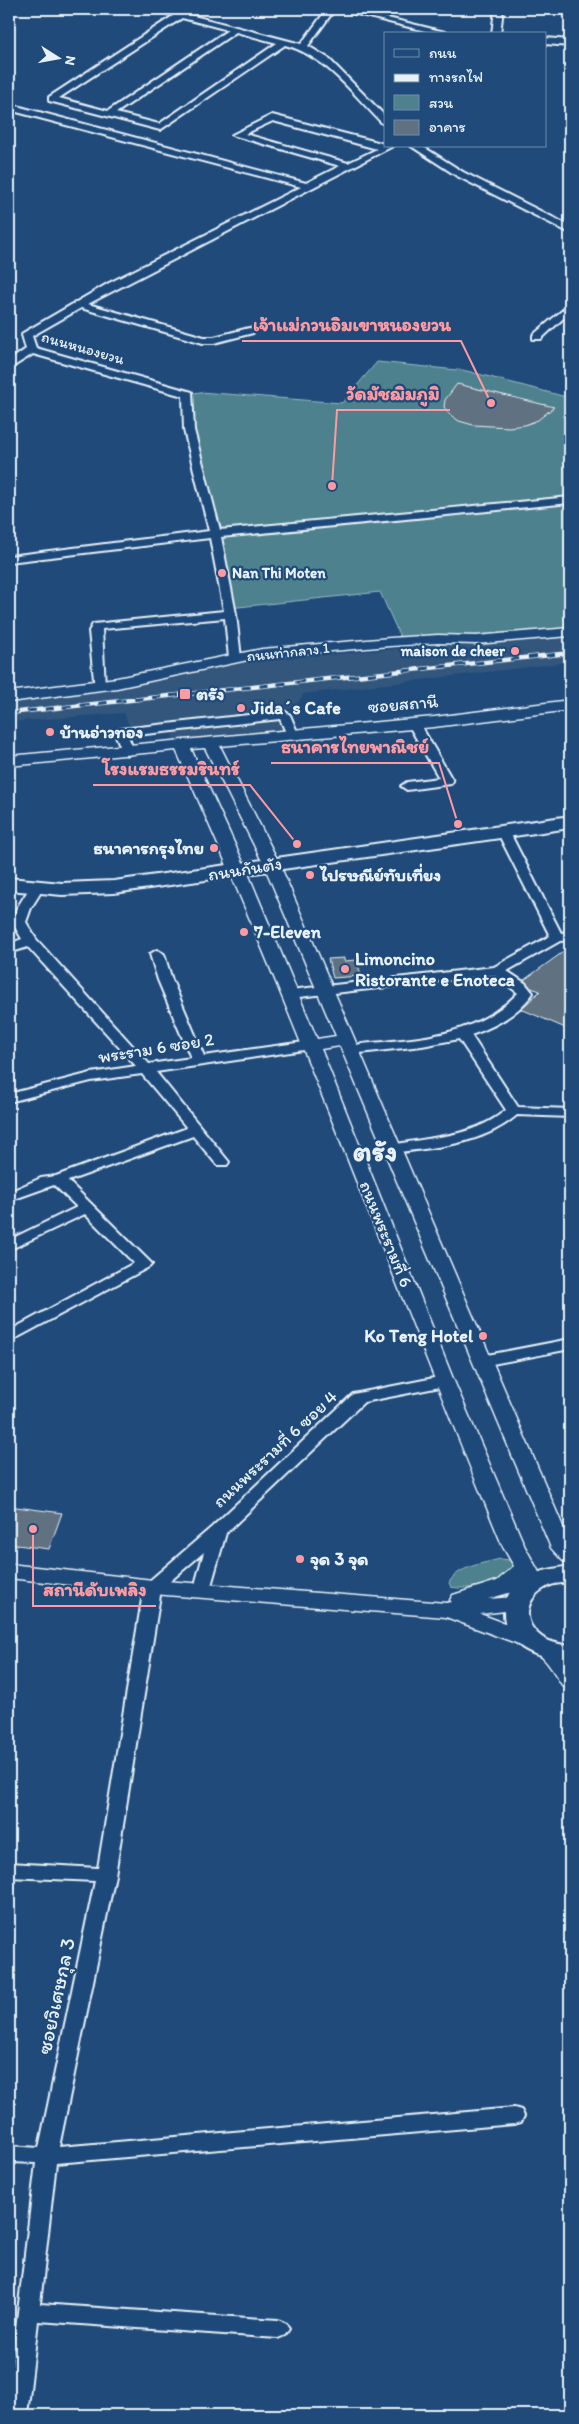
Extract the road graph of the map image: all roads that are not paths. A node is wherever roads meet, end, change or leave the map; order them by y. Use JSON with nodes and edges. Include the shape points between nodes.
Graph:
{"nodes":[{"id":1,"x":158,"y":9,"type":"edge"},
{"id":2,"x":331,"y":9,"type":"edge"},
{"id":3,"x":341,"y":9,"type":"edge"},
{"id":4,"x":499,"y":9,"type":"edge"},
{"id":5,"x":180,"y":15,"type":"junction"},
{"id":6,"x":235,"y":29,"type":"junction"},
{"id":7,"x":440,"y":32,"type":"edge"},
{"id":8,"x":496,"y":32,"type":"edge"},
{"id":9,"x":546,"y":41,"type":"edge"},
{"id":10,"x":284,"y":42,"type":"junction"},
{"id":11,"x":570,"y":42,"type":"edge"},
{"id":12,"x":303,"y":47,"type":"junction"},
{"id":13,"x":9,"y":107,"type":"edge"},
{"id":14,"x":110,"y":114,"type":"junction"},
{"id":15,"x":384,"y":119,"type":"edge"},
{"id":16,"x":384,"y":146,"type":"edge"},
{"id":17,"x":385,"y":148,"type":"edge"},
{"id":18,"x":419,"y":148,"type":"edge"},
{"id":19,"x":350,"y":166,"type":"junction"},
{"id":20,"x":306,"y":186,"type":"junction"},
{"id":21,"x":570,"y":230,"type":"edge"},
{"id":22,"x":79,"y":304,"type":"junction"},
{"id":23,"x":570,"y":307,"type":"edge"},
{"id":24,"x":249,"y":331,"type":"dead end"},
{"id":25,"x":537,"y":337,"type":"dead end"},
{"id":26,"x":31,"y":350,"type":"junction"},
{"id":27,"x":9,"y":366,"type":"edge"},
{"id":28,"x":570,"y":500,"type":"edge"},
{"id":29,"x":215,"y":534,"type":"junction"},
{"id":30,"x":9,"y":559,"type":"edge"},
{"id":31,"x":230,"y":614,"type":"junction"},
{"id":32,"x":570,"y":632,"type":"edge"},
{"id":33,"x":235,"y":658,"type":"junction"},
{"id":34,"x":99,"y":686,"type":"junction"},
{"id":35,"x":9,"y":697,"type":"edge"},
{"id":36,"x":570,"y":704,"type":"edge"},
{"id":37,"x":414,"y":724,"type":"junction"},
{"id":38,"x":292,"y":734,"type":"junction"},
{"id":39,"x":210,"y":742,"type":"junction"},
{"id":40,"x":182,"y":746,"type":"junction"},
{"id":41,"x":128,"y":751,"type":"junction"},
{"id":42,"x":9,"y":761,"type":"edge"},
{"id":43,"x":407,"y":786,"type":"dead end"},
{"id":44,"x":570,"y":822,"type":"edge"},
{"id":45,"x":503,"y":831,"type":"junction"},
{"id":46,"x":272,"y":865,"type":"junction"},
{"id":47,"x":239,"y":871,"type":"junction"},
{"id":48,"x":9,"y":884,"type":"edge"},
{"id":49,"x":37,"y":887,"type":"junction"},
{"id":50,"x":564,"y":936,"type":"edge"},
{"id":51,"x":30,"y":941,"type":"junction"},
{"id":52,"x":9,"y":949,"type":"edge"},
{"id":53,"x":157,"y":954,"type":"dead end"},
{"id":54,"x":497,"y":971,"type":"junction"},
{"id":55,"x":325,"y":989,"type":"junction"},
{"id":56,"x":290,"y":994,"type":"junction"},
{"id":57,"x":464,"y":1035,"type":"junction"},
{"id":58,"x":310,"y":1045,"type":"junction"},
{"id":59,"x":349,"y":1045,"type":"junction"},
{"id":60,"x":199,"y":1060,"type":"junction"},
{"id":61,"x":145,"y":1068,"type":"junction"},
{"id":62,"x":9,"y":1098,"type":"edge"},
{"id":63,"x":514,"y":1111,"type":"junction"},
{"id":64,"x":570,"y":1113,"type":"edge"},
{"id":65,"x":196,"y":1130,"type":"junction"},
{"id":66,"x":393,"y":1149,"type":"junction"},
{"id":67,"x":222,"y":1162,"type":"dead end"},
{"id":68,"x":58,"y":1180,"type":"junction"},
{"id":69,"x":9,"y":1197,"type":"edge"},
{"id":70,"x":86,"y":1208,"type":"junction"},
{"id":71,"x":9,"y":1246,"type":"edge"},
{"id":72,"x":9,"y":1337,"type":"edge"},
{"id":73,"x":570,"y":1344,"type":"edge"},
{"id":74,"x":482,"y":1361,"type":"junction"},
{"id":75,"x":444,"y":1381,"type":"junction"},
{"id":76,"x":218,"y":1531,"type":"junction"},
{"id":77,"x":570,"y":1556,"type":"edge"},
{"id":78,"x":9,"y":1571,"type":"edge"},
{"id":79,"x":570,"y":1574,"type":"edge"},
{"id":80,"x":529,"y":1575,"type":"junction"},
{"id":81,"x":153,"y":1587,"type":"junction"},
{"id":82,"x":202,"y":1592,"type":"junction"},
{"id":83,"x":515,"y":1604,"type":"junction"},
{"id":84,"x":446,"y":1610,"type":"junction"},
{"id":85,"x":538,"y":1645,"type":"junction"},
{"id":86,"x":570,"y":1654,"type":"edge"},
{"id":87,"x":570,"y":1680,"type":"edge"},
{"id":88,"x":9,"y":1870,"type":"edge"},
{"id":89,"x":106,"y":1875,"type":"junction"},
{"id":90,"x":514,"y":2116,"type":"dead end"},
{"id":91,"x":9,"y":2154,"type":"edge"},
{"id":92,"x":47,"y":2156,"type":"junction"},
{"id":93,"x":30,"y":2312,"type":"junction"},
{"id":94,"x":278,"y":2329,"type":"dead end"},
{"id":95,"x":16,"y":2415,"type":"edge"}],
"edges":[{"from":1,"to":5,"type":"street"},
{"from":2,"to":12,"type":"street"},
{"from":3,"to":7,"type":"street"},
{"from":4,"to":8,"type":"street"},
{"from":5,"to":6,"type":"street"},
{"from":5,"to":14,"type":"street","via":[[52,99]]},
{"from":6,"to":10,"type":"street"},
{"from":6,"to":14,"type":"street"},
{"from":9,"to":11,"type":"street"},
{"from":10,"to":12,"type":"street"},
{"from":10,"to":14,"type":"street","via":[[160,127]]},
{"from":12,"to":15,"type":"street","via":[[325,60]]},
{"from":13,"to":20,"type":"street"},
{"from":16,"to":19,"type":"street","via":[[272,118],[237,135]]},
{"from":17,"to":19,"type":"street","name":"ถนนหนองยวน"},
{"from":18,"to":21,"type":"street","via":[[460,174]]},
{"from":19,"to":20,"type":"street","name":"ถนนหนองยวน"},
{"from":20,"to":22,"type":"street","name":"ถนนหนองยวน"},
{"from":22,"to":24,"type":"street","via":[[203,340]]},
{"from":22,"to":26,"type":"street","name":"ถนนหนองยวน","via":[[27,335]]},
{"from":23,"to":25,"type":"street"},
{"from":26,"to":27,"type":"street"},
{"from":26,"to":29,"type":"street","name":"ถนนหนองยวน","via":[[188,394],[190,430]]},
{"from":28,"to":29,"type":"street"},
{"from":29,"to":30,"type":"street"},
{"from":29,"to":31,"type":"street","name":"ถนนหนองยวน"},
{"from":31,"to":33,"type":"street","name":"ถนนหนองยวน"},
{"from":31,"to":34,"type":"street","via":[[97,626]]},
{"from":32,"to":33,"type":"street","name":"ถนนท่ากลาง 1","via":[[476,640],[380,643]]},
{"from":33,"to":34,"type":"street","name":"ถนนท่ากลาง 1"},
{"from":34,"to":35,"type":"street","name":"ถนนท่ากลาง 1"},
{"from":36,"to":37,"type":"street","name":"ซอยสถานี"},
{"from":37,"to":38,"type":"street","name":"ซอยสถานี"},
{"from":37,"to":43,"type":"street","via":[[447,781]]},
{"from":38,"to":39,"type":"street","name":"ซอยสถานี"},
{"from":38,"to":41,"type":"street","via":[[284,715],[121,732]]},
{"from":39,"to":40,"type":"street","name":"ซอยสถานี"},
{"from":39,"to":46,"type":"street"},
{"from":40,"to":41,"type":"street","name":"ซอยสถานี"},
{"from":40,"to":47,"type":"street","name":"ถนนพระรามที่ 6"},
{"from":41,"to":42,"type":"street","name":"ซอยสถานี"},
{"from":44,"to":45,"type":"main road","name":"ถนนกันตัง"},
{"from":45,"to":46,"type":"main road","name":"ถนนกันตัง"},
{"from":45,"to":50,"type":"street"},
{"from":46,"to":47,"type":"main road","name":"ถนนกันตัง"},
{"from":46,"to":55,"type":"street"},
{"from":47,"to":49,"type":"main road","name":"ถนนกันตัง","via":[[114,887]]},
{"from":47,"to":56,"type":"street","name":"ถนนพระรามที่ 6"},
{"from":48,"to":49,"type":"main road","name":"ถนนกันตัง"},
{"from":49,"to":51,"type":"street","via":[[19,922]]},
{"from":50,"to":54,"type":"street"},
{"from":51,"to":52,"type":"street"},
{"from":51,"to":61,"type":"street"},
{"from":53,"to":60,"type":"street","via":[[164,980]]},
{"from":54,"to":55,"type":"street"},
{"from":54,"to":57,"type":"street","via":[[526,993],[511,1011]]},
{"from":55,"to":56,"type":"street"},
{"from":55,"to":59,"type":"street"},
{"from":56,"to":58,"type":"street","name":"ถนนพระรามที่ 6"},
{"from":57,"to":59,"type":"street"},
{"from":57,"to":63,"type":"street"},
{"from":58,"to":59,"type":"street"},
{"from":58,"to":60,"type":"street","name":"พระราม 6 ซอย 2"},
{"from":58,"to":75,"type":"street","name":"ถนนพระรามที่ 6"},
{"from":59,"to":66,"type":"street"},
{"from":60,"to":61,"type":"street","name":"พระราม 6 ซอย 2"},
{"from":61,"to":62,"type":"street","name":"พระราม 6 ซอย 2","via":[[91,1077]]},
{"from":61,"to":65,"type":"street"},
{"from":63,"to":64,"type":"street"},
{"from":63,"to":66,"type":"street","via":[[502,1123],[481,1134]]},
{"from":65,"to":67,"type":"street"},
{"from":65,"to":68,"type":"street"},
{"from":66,"to":74,"type":"street"},
{"from":68,"to":69,"type":"street","via":[[46,1181]]},
{"from":68,"to":70,"type":"street"},
{"from":70,"to":71,"type":"street"},
{"from":70,"to":72,"type":"street","via":[[144,1264]]},
{"from":73,"to":74,"type":"street"},
{"from":74,"to":77,"type":"street","via":[[562,1548]]},
{"from":75,"to":76,"type":"street","name":"ถนนพระรามที่ 6 ซอย 4","via":[[359,1398]]},
{"from":75,"to":80,"type":"street","name":"ถนนพระรามที่ 6"},
{"from":76,"to":81,"type":"street","name":"ถนนพระรามที่ 6 ซอย 4"},
{"from":76,"to":82,"type":"street"},
{"from":78,"to":81,"type":"street"},
{"from":79,"to":80,"type":"main road"},
{"from":80,"to":83,"type":"main road"},
{"from":80,"to":84,"type":"street","via":[[495,1592],[463,1598]]},
{"from":81,"to":82,"type":"street"},
{"from":81,"to":89,"type":"street","name":"ซอยวิเศษกุล 3"},
{"from":82,"to":84,"type":"street"},
{"from":83,"to":84,"type":"street"},
{"from":83,"to":85,"type":"main road","via":[[514,1618],[520,1630]]},
{"from":84,"to":85,"type":"street"},
{"from":85,"to":86,"type":"main road"},
{"from":85,"to":87,"type":"street","via":[[564,1667]]},
{"from":88,"to":89,"type":"street"},
{"from":89,"to":92,"type":"street","name":"ซอยวิเศษกุล 3"},
{"from":90,"to":92,"type":"street"},
{"from":91,"to":92,"type":"street"},
{"from":92,"to":93,"type":"street","name":"ซอยวิเศษกุล 3"},
{"from":93,"to":94,"type":"street"},
{"from":93,"to":95,"type":"street","name":"ซอยวิเศษกุล 3"}]}
